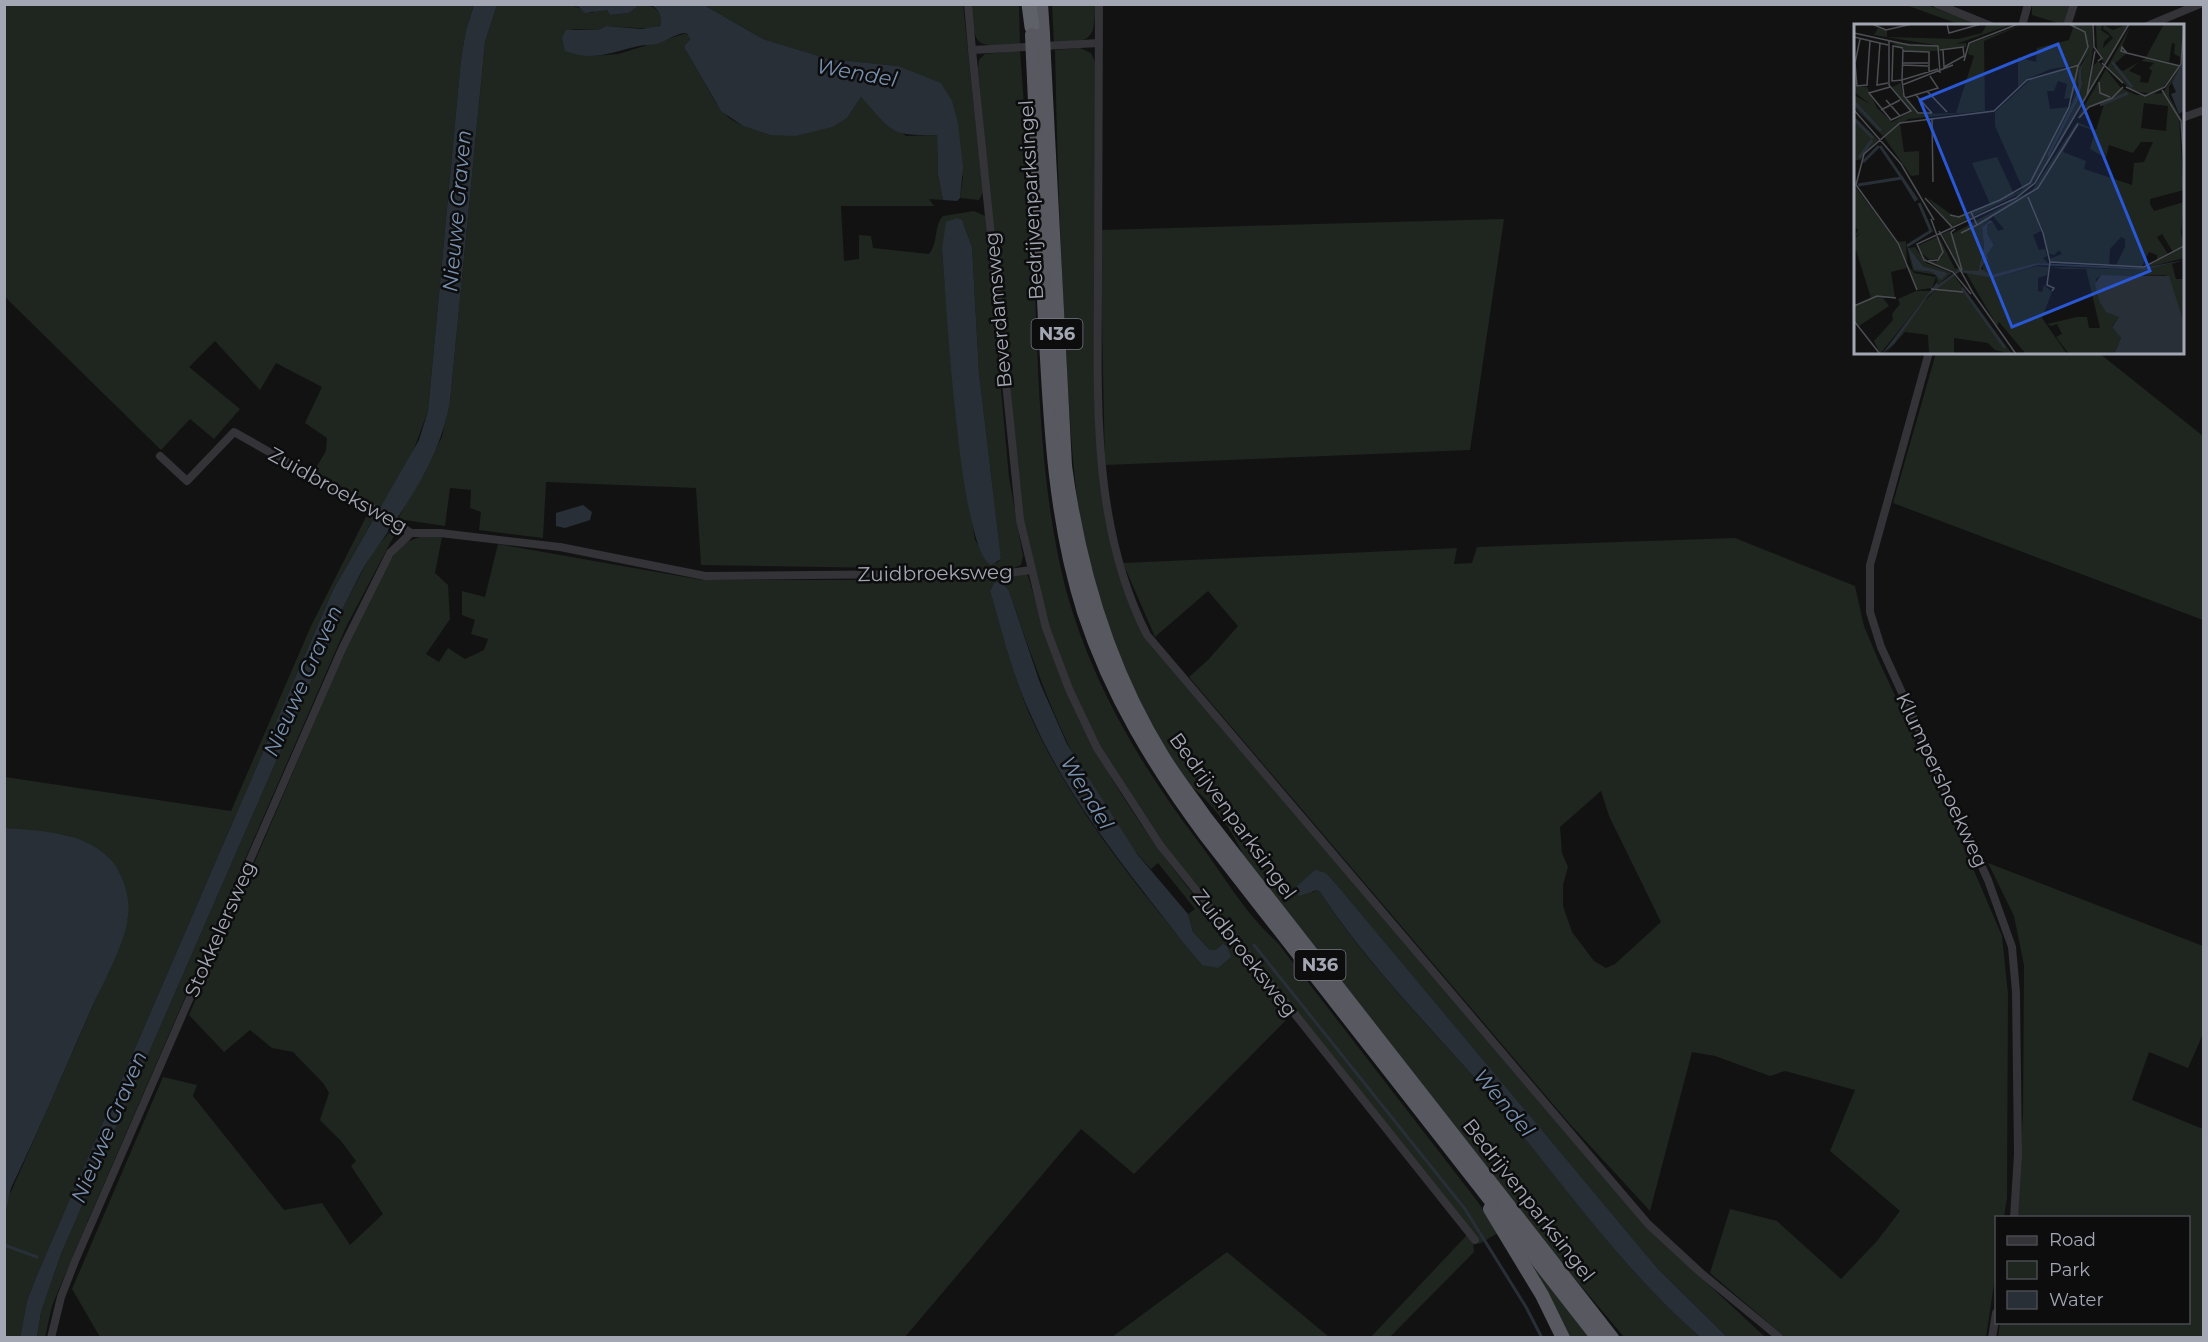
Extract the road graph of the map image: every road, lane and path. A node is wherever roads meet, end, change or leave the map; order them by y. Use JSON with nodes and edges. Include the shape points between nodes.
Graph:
{"nodes":[{"id":1,"x":968,"y":4,"type":"edge"},
{"id":2,"x":1030,"y":4,"type":"edge"},
{"id":3,"x":1041,"y":4,"type":"edge"},
{"id":4,"x":1100,"y":4,"type":"edge"},
{"id":5,"x":1937,"y":4,"type":"edge"},
{"id":6,"x":2028,"y":4,"type":"edge"},
{"id":7,"x":2074,"y":4,"type":"edge"},
{"id":8,"x":2200,"y":4,"type":"edge"},
{"id":9,"x":1986,"y":24,"type":"edge"},
{"id":10,"x":2023,"y":24,"type":"edge"},
{"id":11,"x":2068,"y":24,"type":"edge"},
{"id":12,"x":2152,"y":24,"type":"edge"},
{"id":13,"x":1035,"y":32,"type":"junction"},
{"id":14,"x":1099,"y":43,"type":"junction"},
{"id":15,"x":972,"y":50,"type":"junction"},
{"id":16,"x":1039,"y":58,"type":"junction"},
{"id":17,"x":2204,"y":110,"type":"edge"},
{"id":18,"x":2184,"y":117,"type":"edge"},
{"id":19,"x":1928,"y":354,"type":"edge"},
{"id":20,"x":160,"y":456,"type":"dead end"},
{"id":21,"x":411,"y":533,"type":"junction"},
{"id":22,"x":1030,"y":570,"type":"junction"},
{"id":23,"x":1477,"y":1183,"type":"junction"},
{"id":24,"x":2014,"y":1216,"type":"edge"},
{"id":25,"x":1475,"y":1240,"type":"dead end"},
{"id":26,"x":1583,"y":1301,"type":"junction"},
{"id":27,"x":1995,"y":1318,"type":"edge"},
{"id":28,"x":51,"y":1338,"type":"edge"},
{"id":29,"x":1563,"y":1338,"type":"edge"},
{"id":30,"x":1598,"y":1338,"type":"edge"},
{"id":31,"x":1612,"y":1338,"type":"edge"},
{"id":32,"x":1621,"y":1338,"type":"edge"},
{"id":33,"x":1780,"y":1338,"type":"edge"},
{"id":34,"x":1992,"y":1338,"type":"edge"}],
"edges":[{"from":1,"to":15,"type":"street","name":"Beverdamsweg"},
{"from":2,"to":13,"type":"highway"},
{"from":3,"to":13,"type":"highway","name":"Bedrijvenparksingel","number":"N36"},
{"from":4,"to":14,"type":"street"},
{"from":5,"to":9,"type":"street"},
{"from":6,"to":10,"type":"street"},
{"from":7,"to":11,"type":"street"},
{"from":8,"to":12,"type":"street"},
{"from":13,"to":16,"type":"highway","name":"Bedrijvenparksingel","number":"N36","bridge":true},
{"from":14,"to":15,"type":"street"},
{"from":14,"to":33,"type":"street","via":[[1101,466],[1107,511],[1134,610],[1147,634],[1648,1224]]},
{"from":15,"to":22,"type":"street","name":"Beverdamsweg","via":[[1013,476]]},
{"from":16,"to":23,"type":"highway","name":"Bedrijvenparksingel","number":"N36","via":[[1047,360],[1057,485],[1071,565],[1097,647],[1133,726],[1178,797]]},
{"from":16,"to":26,"type":"highway","name":"Bedrijvenparksingel","number":"N36","via":[[1065,466],[1072,519],[1087,585],[1122,680],[1164,758],[1205,817]]},
{"from":17,"to":18,"type":"street"},
{"from":19,"to":24,"type":"street","name":"Klumpershoekweg","via":[[1873,546],[1868,594],[1881,647],[1992,890],[2012,947],[2016,992]]},
{"from":20,"to":21,"type":"street","name":"Zuidbroeksweg","via":[[187,480],[234,432],[377,510]]},
{"from":21,"to":22,"type":"street","name":"Zuidbroeksweg","via":[[560,547],[705,576]]},
{"from":21,"to":28,"type":"street","name":"Stokkelersweg","via":[[390,553],[342,649],[75,1262]]},
{"from":22,"to":25,"type":"street","name":"Zuidbroeksweg","via":[[1046,628],[1069,688],[1123,791],[1160,845]]},
{"from":23,"to":29,"type":"highway","number":"N36"},
{"from":23,"to":30,"type":"highway","name":"Bedrijvenparksingel","number":"N36"},
{"from":26,"to":31,"type":"highway","name":"Bedrijvenparksingel","number":"N36"},
{"from":26,"to":32,"type":"highway","number":"N36"},
{"from":27,"to":34,"type":"street"}]}
